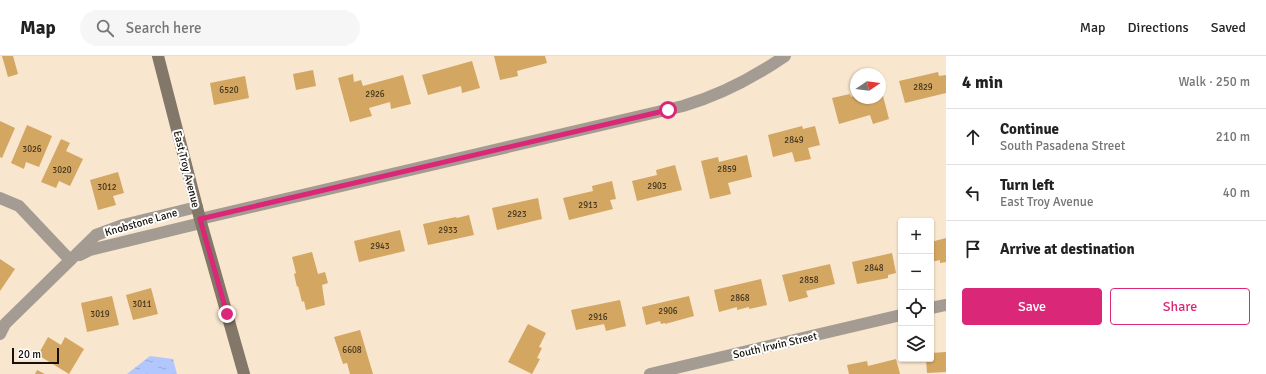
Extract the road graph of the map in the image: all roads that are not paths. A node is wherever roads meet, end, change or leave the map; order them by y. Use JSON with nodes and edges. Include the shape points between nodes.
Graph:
{"nodes":[{"id":1,"x":158,"y":56,"type":"edge"},
{"id":2,"x":785,"y":56,"type":"edge"},
{"id":3,"x":0,"y":198,"type":"edge"},
{"id":4,"x":199,"y":216,"type":"junction"},
{"id":5,"x":70,"y":260,"type":"junction"},
{"id":6,"x":946,"y":305,"type":"edge"},
{"id":7,"x":934,"y":307,"type":"edge"},
{"id":8,"x":898,"y":316,"type":"edge"},
{"id":9,"x":0,"y":334,"type":"edge"},
{"id":10,"x":244,"y":374,"type":"edge"},
{"id":11,"x":650,"y":374,"type":"edge"}],
"edges":[{"from":1,"to":4,"type":"street","name":"East Troy Avenue"},
{"from":2,"to":4,"type":"street","via":[[740,84],[683,106]]},
{"from":3,"to":5,"type":"street","via":[[19,206]]},
{"from":4,"to":5,"type":"street","name":"Knobstone Lane","via":[[90,250]]},
{"from":4,"to":5,"type":"street","name":"Knobstone Lane","via":[[123,226],[96,236]]},
{"from":4,"to":10,"type":"street","name":"East Troy Avenue"},
{"from":5,"to":9,"type":"street","name":"Knobstone Lane","via":[[4,324]]},
{"from":6,"to":7,"type":"street"},
{"from":8,"to":11,"type":"street","name":"South Irwin Street"}]}
